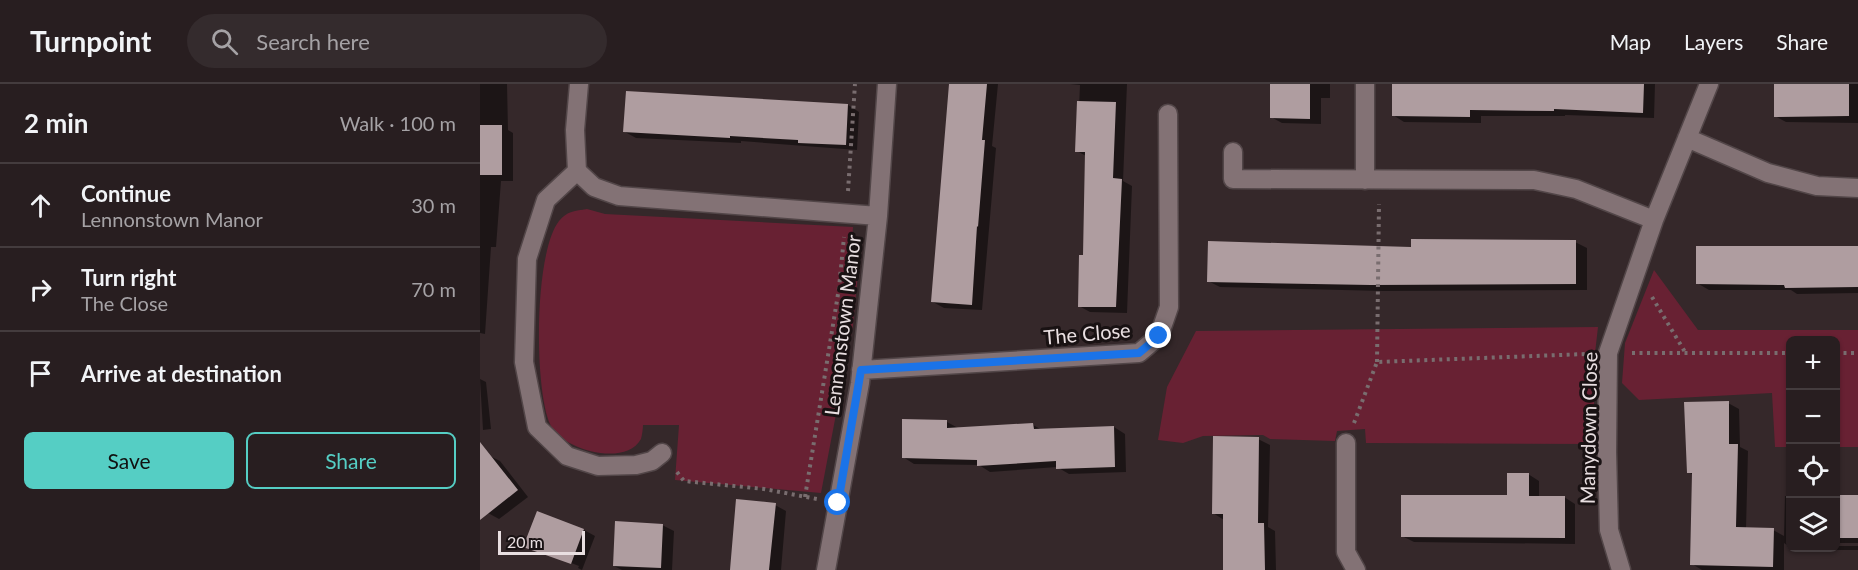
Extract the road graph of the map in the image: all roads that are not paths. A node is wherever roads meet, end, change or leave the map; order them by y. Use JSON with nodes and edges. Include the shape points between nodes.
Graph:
{"nodes":[{"id":1,"x":579,"y":84,"type":"edge"},
{"id":2,"x":887,"y":84,"type":"edge"},
{"id":3,"x":1365,"y":84,"type":"edge"},
{"id":4,"x":1709,"y":84,"type":"edge"},
{"id":5,"x":1168,"y":114,"type":"dead end"},
{"id":6,"x":1687,"y":138,"type":"junction"},
{"id":7,"x":1233,"y":152,"type":"dead end"},
{"id":8,"x":577,"y":171,"type":"junction"},
{"id":9,"x":1373,"y":180,"type":"junction"},
{"id":10,"x":1858,"y":188,"type":"edge"},
{"id":11,"x":878,"y":216,"type":"junction"},
{"id":12,"x":1654,"y":220,"type":"junction"},
{"id":13,"x":861,"y":370,"type":"junction"},
{"id":14,"x":1346,"y":443,"type":"road end"},
{"id":15,"x":662,"y":453,"type":"road end"},
{"id":16,"x":826,"y":570,"type":"edge"},
{"id":17,"x":1356,"y":570,"type":"edge"},
{"id":18,"x":1621,"y":570,"type":"edge"}],
"edges":[{"from":1,"to":8,"type":"street"},
{"from":2,"to":11,"type":"street","name":"Lennonstown Manor"},
{"from":3,"to":9,"type":"street"},
{"from":4,"to":6,"type":"street","name":"Manydown Close"},
{"from":5,"to":13,"type":"street","name":"The Close","via":[[1169,307],[1159,336],[1139,353]]},
{"from":6,"to":10,"type":"street","via":[[1768,173],[1817,186]]},
{"from":6,"to":12,"type":"street","name":"Manydown Close"},
{"from":7,"to":9,"type":"street","via":[[1233,179]]},
{"from":8,"to":11,"type":"street","via":[[594,187],[619,196]]},
{"from":8,"to":15,"type":"street","via":[[546,200],[527,258],[524,362],[537,427],[567,456],[598,466],[636,465],[652,461]]},
{"from":9,"to":12,"type":"street","via":[[1534,180],[1576,189]]},
{"from":11,"to":13,"type":"street","name":"Lennonstown Manor"},
{"from":12,"to":18,"type":"street","name":"Manydown Close","via":[[1608,353],[1609,530]]},
{"from":13,"to":16,"type":"street","name":"Lennonstown Manor"},
{"from":14,"to":17,"type":"street","via":[[1346,552]]}]}
